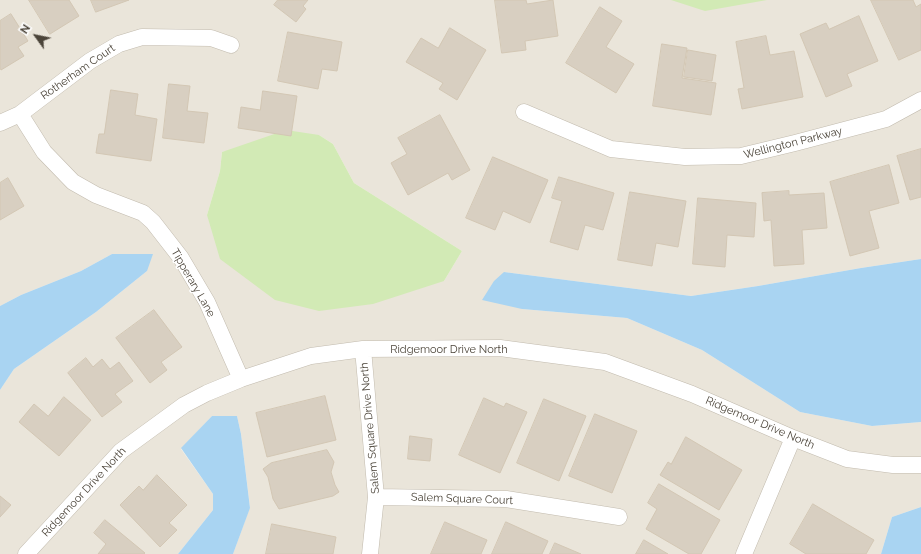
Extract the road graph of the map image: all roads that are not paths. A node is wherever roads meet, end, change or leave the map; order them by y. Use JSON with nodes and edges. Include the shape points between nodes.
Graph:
{"nodes":[{"id":1,"x":231,"y":46,"type":"dead end"},
{"id":2,"x":921,"y":100,"type":"edge"},
{"id":3,"x":524,"y":112,"type":"dead end"},
{"id":4,"x":20,"y":114,"type":"junction"},
{"id":5,"x":0,"y":123,"type":"edge"},
{"id":6,"x":363,"y":349,"type":"junction"},
{"id":7,"x":241,"y":378,"type":"junction"},
{"id":8,"x":793,"y":438,"type":"junction"},
{"id":9,"x":921,"y":465,"type":"edge"},
{"id":10,"x":376,"y":496,"type":"junction"},
{"id":11,"x":619,"y":517,"type":"dead end"},
{"id":12,"x":26,"y":554,"type":"edge"},
{"id":13,"x":370,"y":554,"type":"edge"},
{"id":14,"x":744,"y":554,"type":"edge"}],
"edges":[{"from":1,"to":4,"type":"street","name":"Rotherham Court","via":[[211,38],[142,37],[119,44],[90,61]]},
{"from":2,"to":3,"type":"street","name":"Wellington Parkway","via":[[886,119],[741,156],[685,157],[611,149]]},
{"from":4,"to":5,"type":"street","name":"Rotherham Court"},
{"from":4,"to":7,"type":"street","name":"Tipperary Lane","via":[[44,152],[73,182],[96,196],[144,213],[153,222],[180,258],[207,302]]},
{"from":6,"to":7,"type":"street","name":"Ridgemoor Drive North","via":[[311,356]]},
{"from":6,"to":8,"type":"street","name":"Ridgemoor Drive North","via":[[500,348],[605,362],[692,394]]},
{"from":6,"to":10,"type":"street","name":"Salem Square Drive North"},
{"from":7,"to":12,"type":"street","name":"Ridgemoor Drive North","via":[[184,405],[121,451]]},
{"from":8,"to":9,"type":"street","name":"Ridgemoor Drive North","via":[[847,459],[893,465]]},
{"from":8,"to":14,"type":"street"},
{"from":10,"to":11,"type":"street","name":"Salem Square Court","via":[[506,499]]},
{"from":10,"to":13,"type":"street","name":"Salem Square Drive North"}]}
